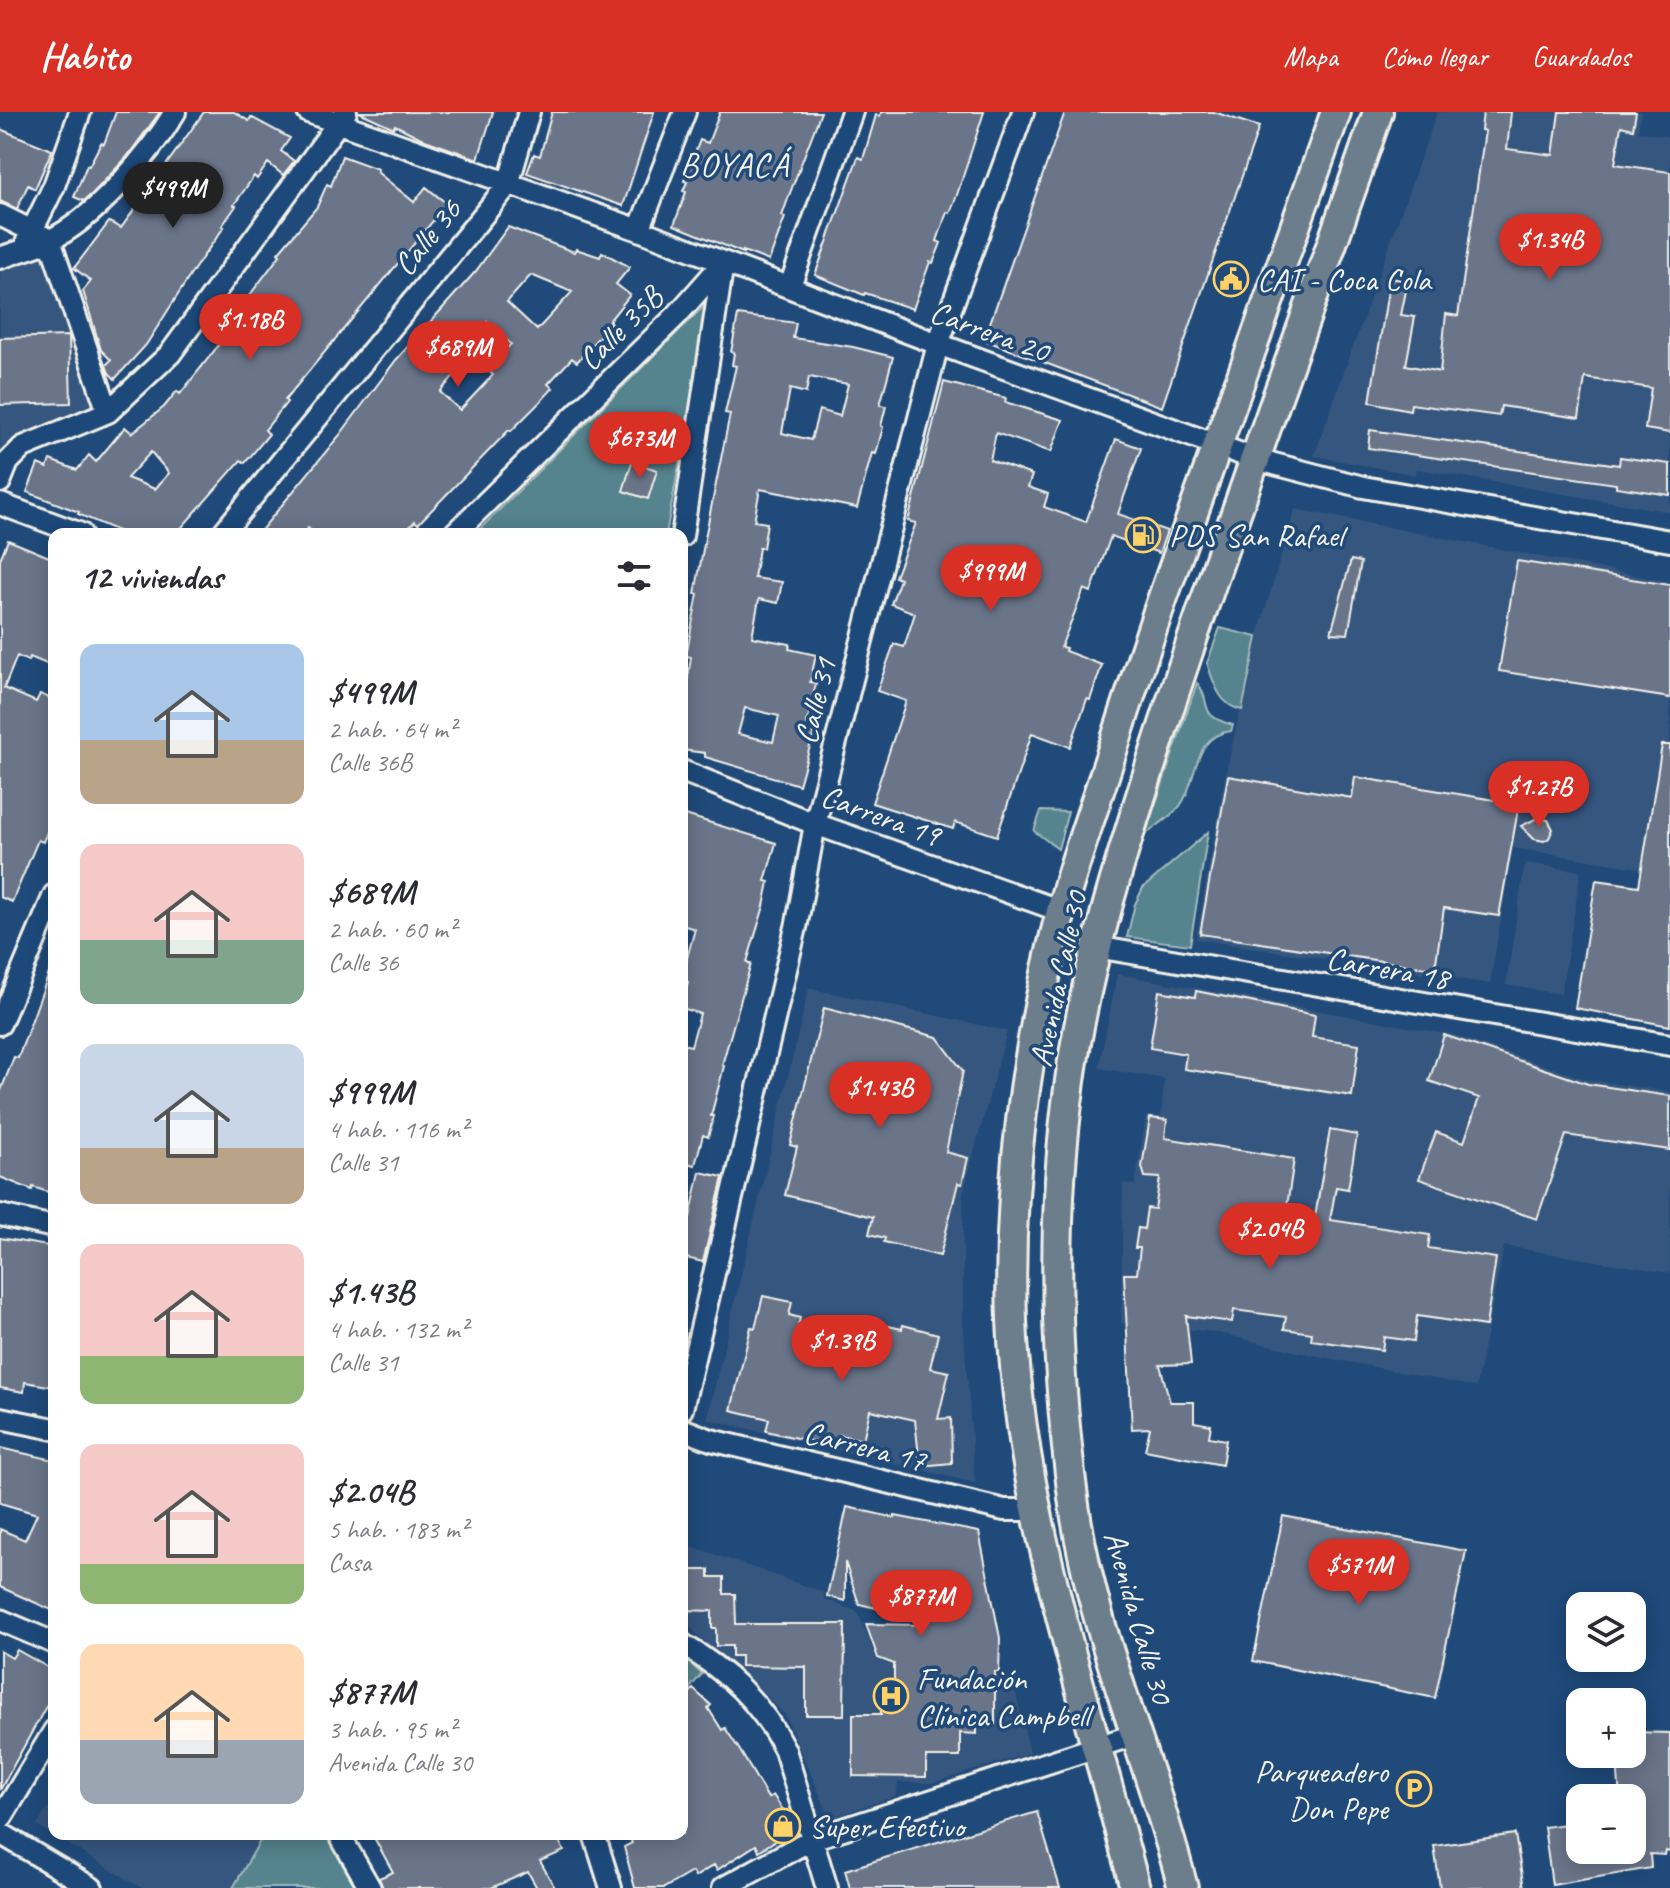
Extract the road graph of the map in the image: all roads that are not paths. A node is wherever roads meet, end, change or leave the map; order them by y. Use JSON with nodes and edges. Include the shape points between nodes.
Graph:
{"nodes":[{"id":1,"x":80,"y":112,"type":"edge"},
{"id":2,"x":175,"y":112,"type":"edge"},
{"id":3,"x":308,"y":112,"type":"edge"},
{"id":4,"x":529,"y":112,"type":"edge"},
{"id":5,"x":685,"y":112,"type":"edge"},
{"id":6,"x":852,"y":112,"type":"edge"},
{"id":7,"x":1023,"y":112,"type":"edge"},
{"id":8,"x":1336,"y":112,"type":"edge"},
{"id":9,"x":1378,"y":112,"type":"edge"},
{"id":10,"x":341,"y":118,"type":"edge"},
{"id":11,"x":508,"y":185,"type":"junction"},
{"id":12,"x":54,"y":186,"type":"junction"},
{"id":13,"x":0,"y":215,"type":"edge"},
{"id":14,"x":74,"y":223,"type":"junction"},
{"id":15,"x":639,"y":230,"type":"junction"},
{"id":16,"x":35,"y":240,"type":"junction"},
{"id":17,"x":0,"y":258,"type":"edge"},
{"id":18,"x":723,"y":263,"type":"junction"},
{"id":19,"x":790,"y":286,"type":"junction"},
{"id":20,"x":938,"y":344,"type":"junction"},
{"id":21,"x":108,"y":412,"type":"junction"},
{"id":22,"x":1216,"y":446,"type":"junction"},
{"id":23,"x":1255,"y":459,"type":"junction"},
{"id":24,"x":0,"y":482,"type":"edge"},
{"id":25,"x":0,"y":504,"type":"edge"},
{"id":26,"x":65,"y":528,"type":"edge"},
{"id":27,"x":227,"y":528,"type":"edge"},
{"id":28,"x":460,"y":528,"type":"edge"},
{"id":29,"x":683,"y":528,"type":"edge"},
{"id":30,"x":1670,"y":541,"type":"edge"},
{"id":31,"x":688,"y":773,"type":"edge"},
{"id":32,"x":815,"y":824,"type":"junction"},
{"id":33,"x":48,"y":909,"type":"edge"},
{"id":34,"x":1061,"y":911,"type":"junction"},
{"id":35,"x":1096,"y":947,"type":"junction"},
{"id":36,"x":0,"y":1024,"type":"edge"},
{"id":37,"x":1670,"y":1045,"type":"edge"},
{"id":38,"x":0,"y":1215,"type":"edge"},
{"id":39,"x":48,"y":1226,"type":"edge"},
{"id":40,"x":688,"y":1384,"type":"edge"},
{"id":41,"x":0,"y":1418,"type":"edge"},
{"id":42,"x":48,"y":1428,"type":"edge"},
{"id":43,"x":688,"y":1431,"type":"edge"},
{"id":44,"x":1036,"y":1510,"type":"junction"},
{"id":45,"x":0,"y":1620,"type":"edge"},
{"id":46,"x":48,"y":1640,"type":"edge"},
{"id":47,"x":688,"y":1648,"type":"edge"},
{"id":48,"x":1137,"y":1734,"type":"junction"},
{"id":49,"x":48,"y":1741,"type":"edge"},
{"id":50,"x":1096,"y":1746,"type":"junction"},
{"id":51,"x":0,"y":1820,"type":"edge"},
{"id":52,"x":0,"y":1833,"type":"edge"},
{"id":53,"x":812,"y":1839,"type":"junction"},
{"id":54,"x":342,"y":1840,"type":"edge"},
{"id":55,"x":596,"y":1840,"type":"edge"},
{"id":56,"x":92,"y":1888,"type":"edge"},
{"id":57,"x":370,"y":1888,"type":"edge"},
{"id":58,"x":611,"y":1888,"type":"edge"},
{"id":59,"x":723,"y":1888,"type":"edge"},
{"id":60,"x":827,"y":1888,"type":"edge"},
{"id":61,"x":1135,"y":1888,"type":"edge"},
{"id":62,"x":1183,"y":1888,"type":"edge"}],
"edges":[{"from":1,"to":12,"type":"street"},
{"from":2,"to":14,"type":"street","via":[[114,190]]},
{"from":3,"to":10,"type":"street","name":"Carrera 20"},
{"from":4,"to":11,"type":"street","name":"Calle 36"},
{"from":5,"to":15,"type":"street"},
{"from":6,"to":19,"type":"street"},
{"from":7,"to":20,"type":"street","name":"Calle 31"},
{"from":8,"to":22,"type":"highway","name":"Avenida Calle 30"},
{"from":9,"to":23,"type":"highway","name":"Avenida Calle 30"},
{"from":10,"to":11,"type":"street","name":"Carrera 20"},
{"from":10,"to":21,"type":"street","via":[[170,354]]},
{"from":11,"to":15,"type":"street","name":"Carrera 20"},
{"from":11,"to":27,"type":"street","name":"Calle 36"},
{"from":12,"to":14,"type":"street","via":[[59,217]]},
{"from":12,"to":16,"type":"street"},
{"from":13,"to":16,"type":"street"},
{"from":14,"to":16,"type":"street"},
{"from":15,"to":18,"type":"street","name":"Carrera 20"},
{"from":16,"to":17,"type":"street"},
{"from":16,"to":21,"type":"street"},
{"from":18,"to":19,"type":"street","name":"Carrera 20"},
{"from":18,"to":28,"type":"street","name":"Calle 35B"},
{"from":18,"to":29,"type":"street"},
{"from":19,"to":20,"type":"street","name":"Carrera 20"},
{"from":20,"to":22,"type":"street","name":"Carrera 20"},
{"from":20,"to":32,"type":"street","name":"Calle 31"},
{"from":21,"to":24,"type":"street","via":[[23,447],[8,462]]},
{"from":22,"to":23,"type":"street","name":"Carrera 20"},
{"from":22,"to":34,"type":"highway","name":"Avenida Calle 30"},
{"from":23,"to":30,"type":"street","name":"Carrera 20","via":[[1363,487]]},
{"from":23,"to":35,"type":"highway","name":"Avenida Calle 30","via":[[1185,660]]},
{"from":25,"to":26,"type":"street"},
{"from":31,"to":32,"type":"street","name":"Carrera 19"},
{"from":32,"to":34,"type":"street","name":"Carrera 19"},
{"from":32,"to":40,"type":"street","name":"Calle 31","via":[[797,923]]},
{"from":33,"to":36,"type":"street"},
{"from":34,"to":44,"type":"highway","name":"Avenida Calle 30","via":[[1031,1053],[1012,1252],[1015,1351]]},
{"from":35,"to":37,"type":"street","name":"Carrera 18"},
{"from":35,"to":48,"type":"highway","name":"Avenida Calle 30","via":[[1070,1080],[1056,1291],[1075,1509],[1098,1615]]},
{"from":38,"to":39,"type":"street"},
{"from":41,"to":42,"type":"street"},
{"from":43,"to":44,"type":"street","name":"Carrera 17","via":[[1004,1510]]},
{"from":44,"to":50,"type":"highway","name":"Avenida Calle 30"},
{"from":45,"to":46,"type":"street"},
{"from":47,"to":53,"type":"street","via":[[742,1687],[763,1711],[785,1750]]},
{"from":48,"to":50,"type":"street"},
{"from":48,"to":62,"type":"highway","name":"Avenida Calle 30"},
{"from":49,"to":51,"type":"street"},
{"from":50,"to":53,"type":"street"},
{"from":50,"to":61,"type":"highway","name":"Avenida Calle 30"},
{"from":52,"to":56,"type":"street"},
{"from":53,"to":59,"type":"street"},
{"from":53,"to":60,"type":"street"},
{"from":54,"to":57,"type":"street"},
{"from":55,"to":58,"type":"street"}]}
